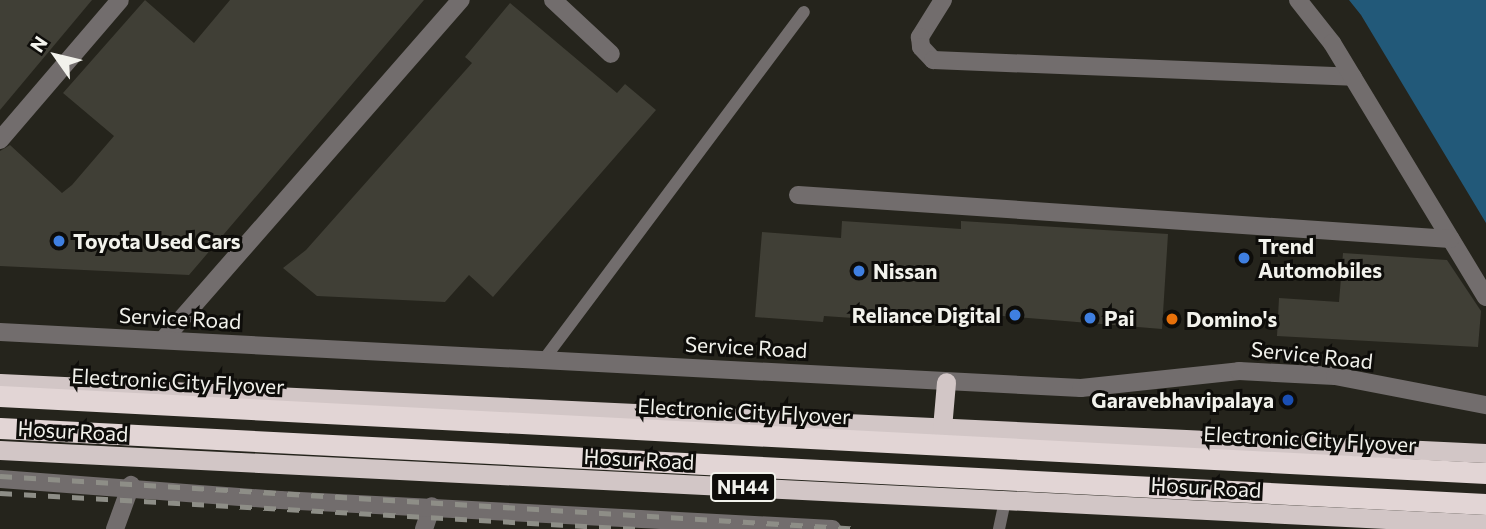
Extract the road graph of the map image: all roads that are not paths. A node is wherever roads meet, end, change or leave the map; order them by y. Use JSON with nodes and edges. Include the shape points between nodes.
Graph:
{"nodes":[{"id":1,"x":120,"y":0,"type":"edge"},
{"id":2,"x":461,"y":0,"type":"edge"},
{"id":3,"x":554,"y":0,"type":"edge"},
{"id":4,"x":943,"y":0,"type":"edge"},
{"id":5,"x":1298,"y":0,"type":"edge"},
{"id":6,"x":803,"y":12,"type":"dead end"},
{"id":7,"x":611,"y":54,"type":"dead end"},
{"id":8,"x":1353,"y":77,"type":"junction"},
{"id":9,"x":0,"y":140,"type":"edge"},
{"id":10,"x":798,"y":195,"type":"dead end"},
{"id":11,"x":1451,"y":239,"type":"junction"},
{"id":12,"x":1486,"y":297,"type":"edge"},
{"id":13,"x":0,"y":332,"type":"edge"},
{"id":14,"x":163,"y":340,"type":"junction"},
{"id":15,"x":545,"y":358,"type":"junction"},
{"id":16,"x":946,"y":382,"type":"junction"},
{"id":17,"x":0,"y":383,"type":"edge"},
{"id":18,"x":0,"y":396,"type":"edge"},
{"id":19,"x":1486,"y":405,"type":"edge"},
{"id":20,"x":0,"y":428,"type":"edge"},
{"id":21,"x":942,"y":428,"type":"junction"},
{"id":22,"x":0,"y":450,"type":"edge"},
{"id":23,"x":1486,"y":453,"type":"edge"},
{"id":24,"x":1486,"y":473,"type":"edge"},
{"id":25,"x":0,"y":479,"type":"edge"},
{"id":26,"x":131,"y":485,"type":"junction"},
{"id":27,"x":1005,"y":500,"type":"junction"},
{"id":28,"x":1486,"y":504,"type":"edge"},
{"id":29,"x":432,"y":506,"type":"junction"},
{"id":30,"x":1486,"y":524,"type":"edge"},
{"id":31,"x":115,"y":529,"type":"edge"},
{"id":32,"x":424,"y":529,"type":"edge"},
{"id":33,"x":832,"y":529,"type":"edge"},
{"id":34,"x":999,"y":529,"type":"edge"}],
"edges":[{"from":1,"to":9,"type":"street"},
{"from":2,"to":14,"type":"street"},
{"from":3,"to":7,"type":"street"},
{"from":4,"to":8,"type":"street","via":[[920,37],[921,47],[933,60]]},
{"from":5,"to":8,"type":"street"},
{"from":6,"to":15,"type":"lane"},
{"from":8,"to":11,"type":"street"},
{"from":10,"to":11,"type":"street"},
{"from":11,"to":12,"type":"street"},
{"from":13,"to":14,"type":"street","name":"Service Road"},
{"from":14,"to":15,"type":"street","name":"Service Road"},
{"from":15,"to":16,"type":"street","name":"Service Road"},
{"from":16,"to":19,"type":"street","name":"Service Road","via":[[1081,388],[1239,370],[1335,376]]},
{"from":16,"to":21,"type":"highway"},
{"from":17,"to":21,"type":"highway"},
{"from":18,"to":24,"type":"highway","name":"Electronic City Flyover"},
{"from":20,"to":28,"type":"highway"},
{"from":21,"to":23,"type":"highway"},
{"from":22,"to":27,"type":"highway","name":"Hosur Road","number":"NH44"},
{"from":25,"to":26,"type":"street"},
{"from":26,"to":29,"type":"street","via":[[280,500]]},
{"from":26,"to":31,"type":"street"},
{"from":27,"to":30,"type":"highway","name":"Hosur Road","number":"NH44"},
{"from":27,"to":34,"type":"lane"},
{"from":29,"to":32,"type":"street"},
{"from":29,"to":33,"type":"street"}]}
